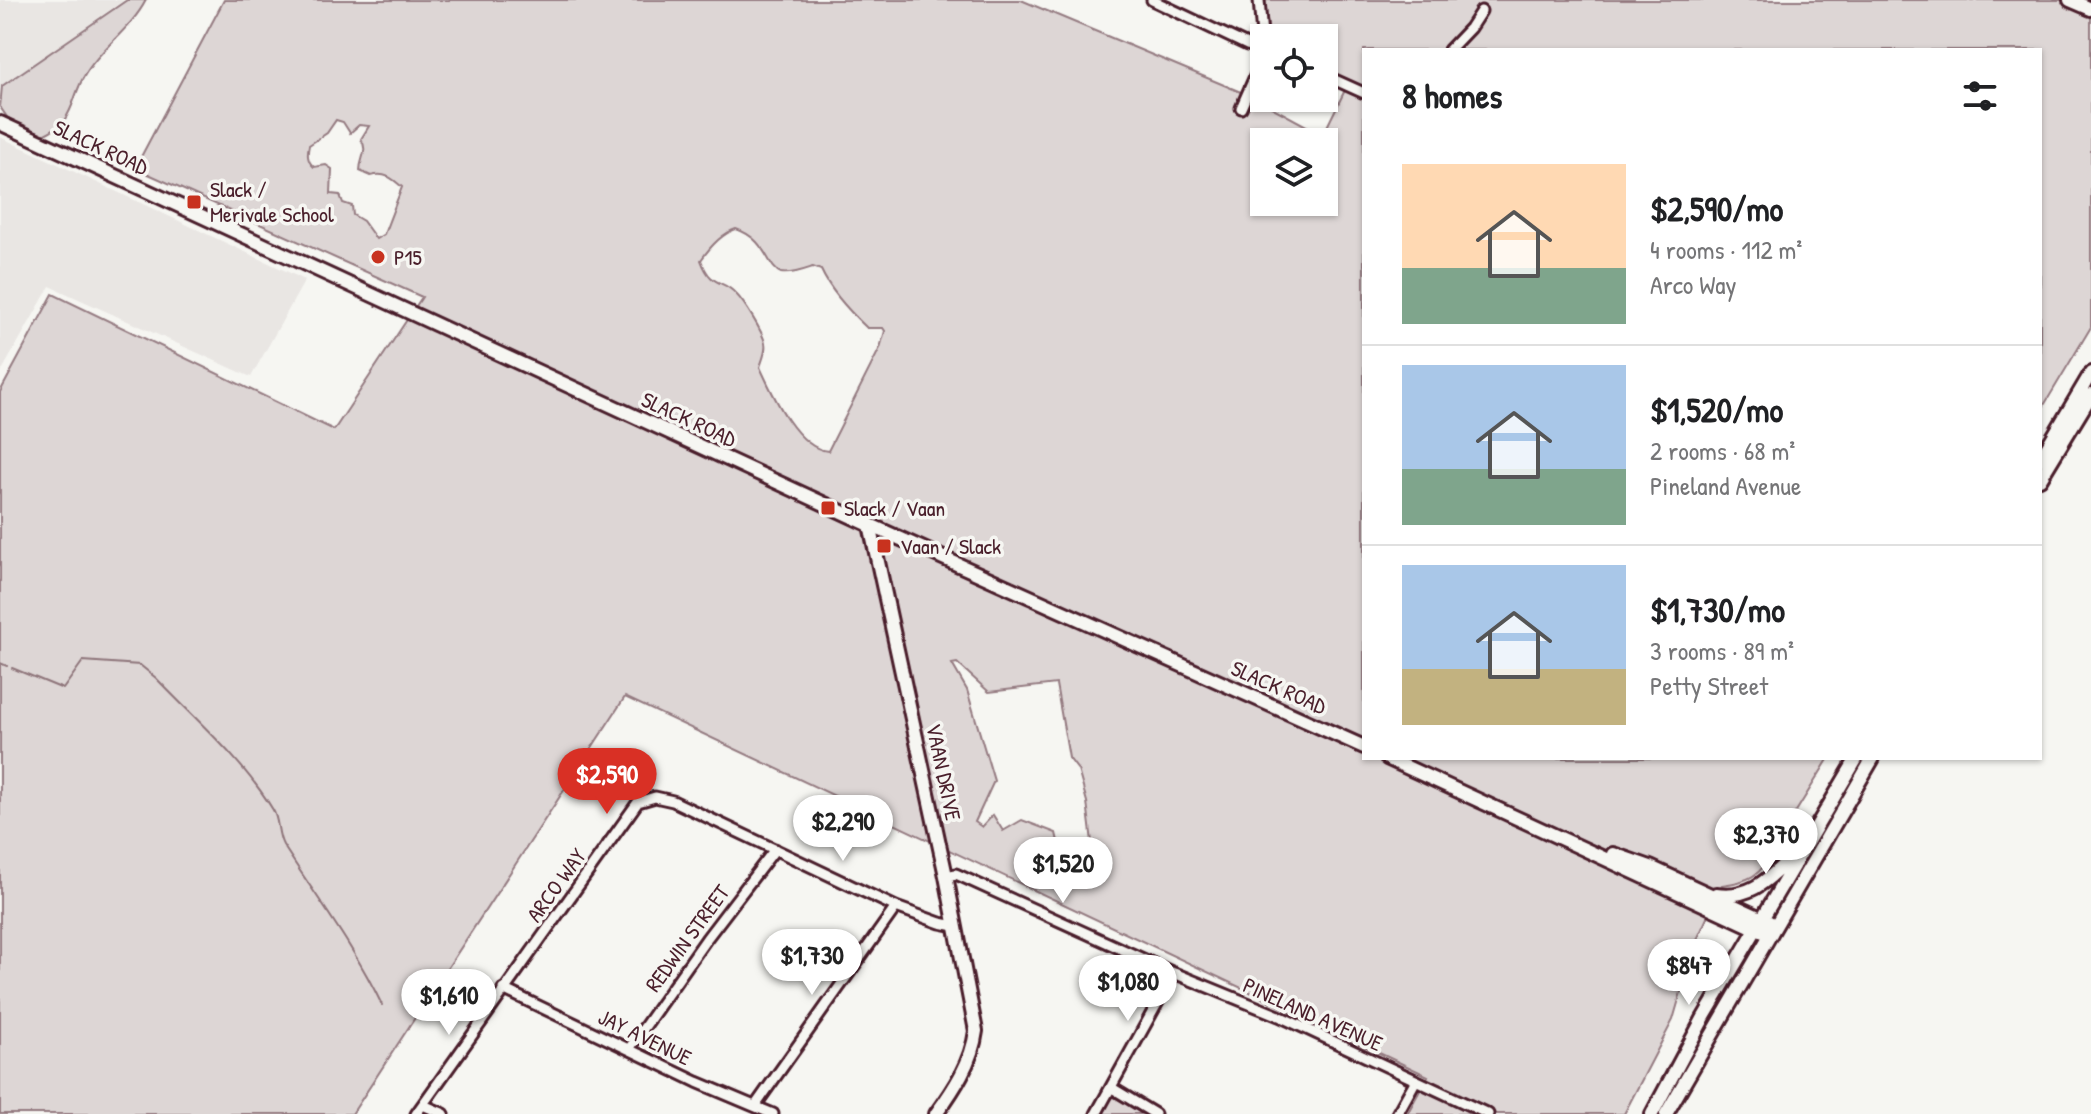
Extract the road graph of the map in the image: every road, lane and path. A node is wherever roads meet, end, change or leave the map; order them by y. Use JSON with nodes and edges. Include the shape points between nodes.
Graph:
{"nodes":[{"id":1,"x":1152,"y":0,"type":"edge"},
{"id":2,"x":1259,"y":0,"type":"edge"},
{"id":3,"x":2070,"y":0,"type":"edge"},
{"id":4,"x":2091,"y":9,"type":"edge"},
{"id":5,"x":1481,"y":11,"type":"dead end"},
{"id":6,"x":1262,"y":24,"type":"edge"},
{"id":7,"x":1250,"y":46,"type":"edge"},
{"id":8,"x":1451,"y":48,"type":"edge"},
{"id":9,"x":1338,"y":81,"type":"edge"},
{"id":10,"x":1250,"y":88,"type":"edge"},
{"id":11,"x":1362,"y":92,"type":"edge"},
{"id":12,"x":1241,"y":108,"type":"dead end"},
{"id":13,"x":0,"y":123,"type":"edge"},
{"id":14,"x":2091,"y":373,"type":"edge"},
{"id":15,"x":2091,"y":395,"type":"edge"},
{"id":16,"x":2042,"y":456,"type":"edge"},
{"id":17,"x":2042,"y":476,"type":"edge"},
{"id":18,"x":870,"y":525,"type":"junction"},
{"id":19,"x":1362,"y":746,"type":"edge"},
{"id":20,"x":1391,"y":760,"type":"edge"},
{"id":21,"x":1856,"y":760,"type":"edge"},
{"id":22,"x":1872,"y":760,"type":"edge"},
{"id":23,"x":1557,"y":835,"type":"junction"},
{"id":24,"x":775,"y":849,"type":"junction"},
{"id":25,"x":1801,"y":851,"type":"junction"},
{"id":26,"x":946,"y":876,"type":"junction"},
{"id":27,"x":1706,"y":893,"type":"junction"},
{"id":28,"x":896,"y":907,"type":"junction"},
{"id":29,"x":1759,"y":924,"type":"junction"},
{"id":30,"x":955,"y":926,"type":"junction"},
{"id":31,"x":1773,"y":930,"type":"junction"},
{"id":32,"x":1174,"y":973,"type":"junction"},
{"id":33,"x":503,"y":989,"type":"junction"},
{"id":34,"x":629,"y":1049,"type":"junction"},
{"id":35,"x":1416,"y":1080,"type":"junction"},
{"id":36,"x":1112,"y":1088,"type":"junction"},
{"id":37,"x":423,"y":1105,"type":"junction"},
{"id":38,"x":755,"y":1106,"type":"junction"},
{"id":39,"x":416,"y":1114,"type":"edge"},
{"id":40,"x":444,"y":1114,"type":"edge"},
{"id":41,"x":773,"y":1114,"type":"edge"},
{"id":42,"x":936,"y":1114,"type":"edge"},
{"id":43,"x":1096,"y":1114,"type":"edge"},
{"id":44,"x":1155,"y":1114,"type":"edge"},
{"id":45,"x":1397,"y":1114,"type":"edge"},
{"id":46,"x":1488,"y":1114,"type":"edge"},
{"id":47,"x":1652,"y":1114,"type":"edge"},
{"id":48,"x":1666,"y":1114,"type":"edge"}],
"edges":[{"from":1,"to":7,"type":"street"},
{"from":2,"to":6,"type":"street"},
{"from":3,"to":4,"type":"street"},
{"from":5,"to":8,"type":"street"},
{"from":9,"to":11,"type":"street"},
{"from":10,"to":12,"type":"street"},
{"from":13,"to":18,"type":"street","name":"SLACK ROAD"},
{"from":14,"to":16,"type":"street"},
{"from":15,"to":17,"type":"street"},
{"from":18,"to":19,"type":"street","name":"SLACK ROAD"},
{"from":18,"to":26,"type":"street","name":"VAAN DRIVE"},
{"from":20,"to":23,"type":"street"},
{"from":21,"to":25,"type":"street"},
{"from":22,"to":31,"type":"street"},
{"from":23,"to":27,"type":"street"},
{"from":23,"to":29,"type":"street"},
{"from":24,"to":28,"type":"street","name":"ARCO WAY"},
{"from":24,"to":33,"type":"street","name":"ARCO WAY","via":[[673,801],[655,797],[638,802]]},
{"from":24,"to":34,"type":"street","name":"REDWIN STREET"},
{"from":25,"to":27,"type":"street","via":[[1755,890]]},
{"from":25,"to":29,"type":"street"},
{"from":26,"to":30,"type":"street","name":"VAAN DRIVE"},
{"from":26,"to":32,"type":"street","name":"PINELAND AVENUE","via":[[956,874]]},
{"from":27,"to":29,"type":"street"},
{"from":28,"to":30,"type":"street","name":"ARCO WAY"},
{"from":28,"to":38,"type":"street"},
{"from":29,"to":31,"type":"street"},
{"from":29,"to":47,"type":"street"},
{"from":30,"to":42,"type":"street","name":"VAAN DRIVE","via":[[976,1031],[974,1049]]},
{"from":31,"to":48,"type":"street"},
{"from":32,"to":35,"type":"street","name":"PINELAND AVENUE"},
{"from":32,"to":36,"type":"street"},
{"from":33,"to":34,"type":"street","name":"JAY AVENUE"},
{"from":33,"to":37,"type":"street","name":"ARCO WAY"},
{"from":34,"to":38,"type":"street","name":"JAY AVENUE"},
{"from":35,"to":45,"type":"street"},
{"from":35,"to":46,"type":"street","name":"PINELAND AVENUE"},
{"from":36,"to":43,"type":"street"},
{"from":36,"to":44,"type":"street"},
{"from":37,"to":39,"type":"street","name":"ARCO WAY"},
{"from":37,"to":40,"type":"street"},
{"from":38,"to":41,"type":"street","name":"JAY AVENUE"}]}
